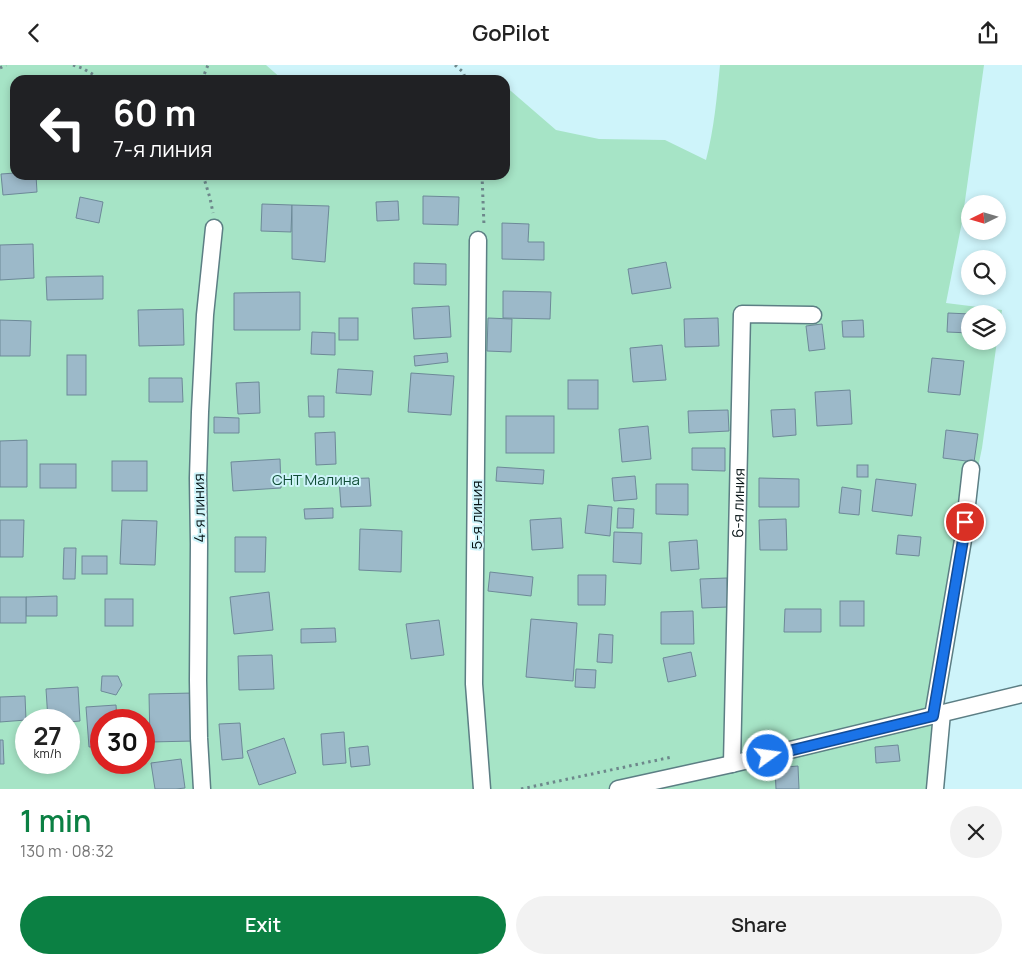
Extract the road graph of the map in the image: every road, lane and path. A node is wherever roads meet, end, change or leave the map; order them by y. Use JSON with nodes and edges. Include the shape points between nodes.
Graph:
{"nodes":[{"id":1,"x":6,"y":65,"type":"edge"},
{"id":2,"x":73,"y":65,"type":"edge"},
{"id":3,"x":455,"y":65,"type":"edge"},
{"id":4,"x":0,"y":68,"type":"edge"},
{"id":5,"x":94,"y":75,"type":"edge"},
{"id":6,"x":464,"y":75,"type":"edge"},
{"id":7,"x":205,"y":180,"type":"edge"},
{"id":8,"x":482,"y":180,"type":"edge"},
{"id":9,"x":214,"y":229,"type":"joint"},
{"id":10,"x":478,"y":240,"type":"joint"},
{"id":11,"x":814,"y":315,"type":"dead end"},
{"id":12,"x":971,"y":469,"type":"dead end"},
{"id":13,"x":1022,"y":694,"type":"edge"},
{"id":14,"x":937,"y":715,"type":"junction"},
{"id":15,"x":732,"y":764,"type":"junction"},
{"id":16,"x":202,"y":789,"type":"edge"},
{"id":17,"x":482,"y":789,"type":"edge"},
{"id":18,"x":618,"y":789,"type":"edge"},
{"id":19,"x":935,"y":789,"type":"edge"}],
"edges":[{"from":1,"to":4,"type":"path"},
{"from":2,"to":5,"type":"path"},
{"from":3,"to":6,"type":"path"},
{"from":7,"to":9,"type":"path"},
{"from":8,"to":10,"type":"path","via":[[485,219]]},
{"from":9,"to":16,"type":"street","name":"4-я линия","via":[[205,315],[198,478],[198,680]]},
{"from":10,"to":17,"type":"street","name":"5-я линия","via":[[474,683]]},
{"from":11,"to":15,"type":"street","name":"6-я линия","via":[[742,314]]},
{"from":12,"to":14,"type":"street"},
{"from":13,"to":14,"type":"street"},
{"from":14,"to":15,"type":"street"},
{"from":14,"to":19,"type":"street"},
{"from":15,"to":18,"type":"street"}]}
